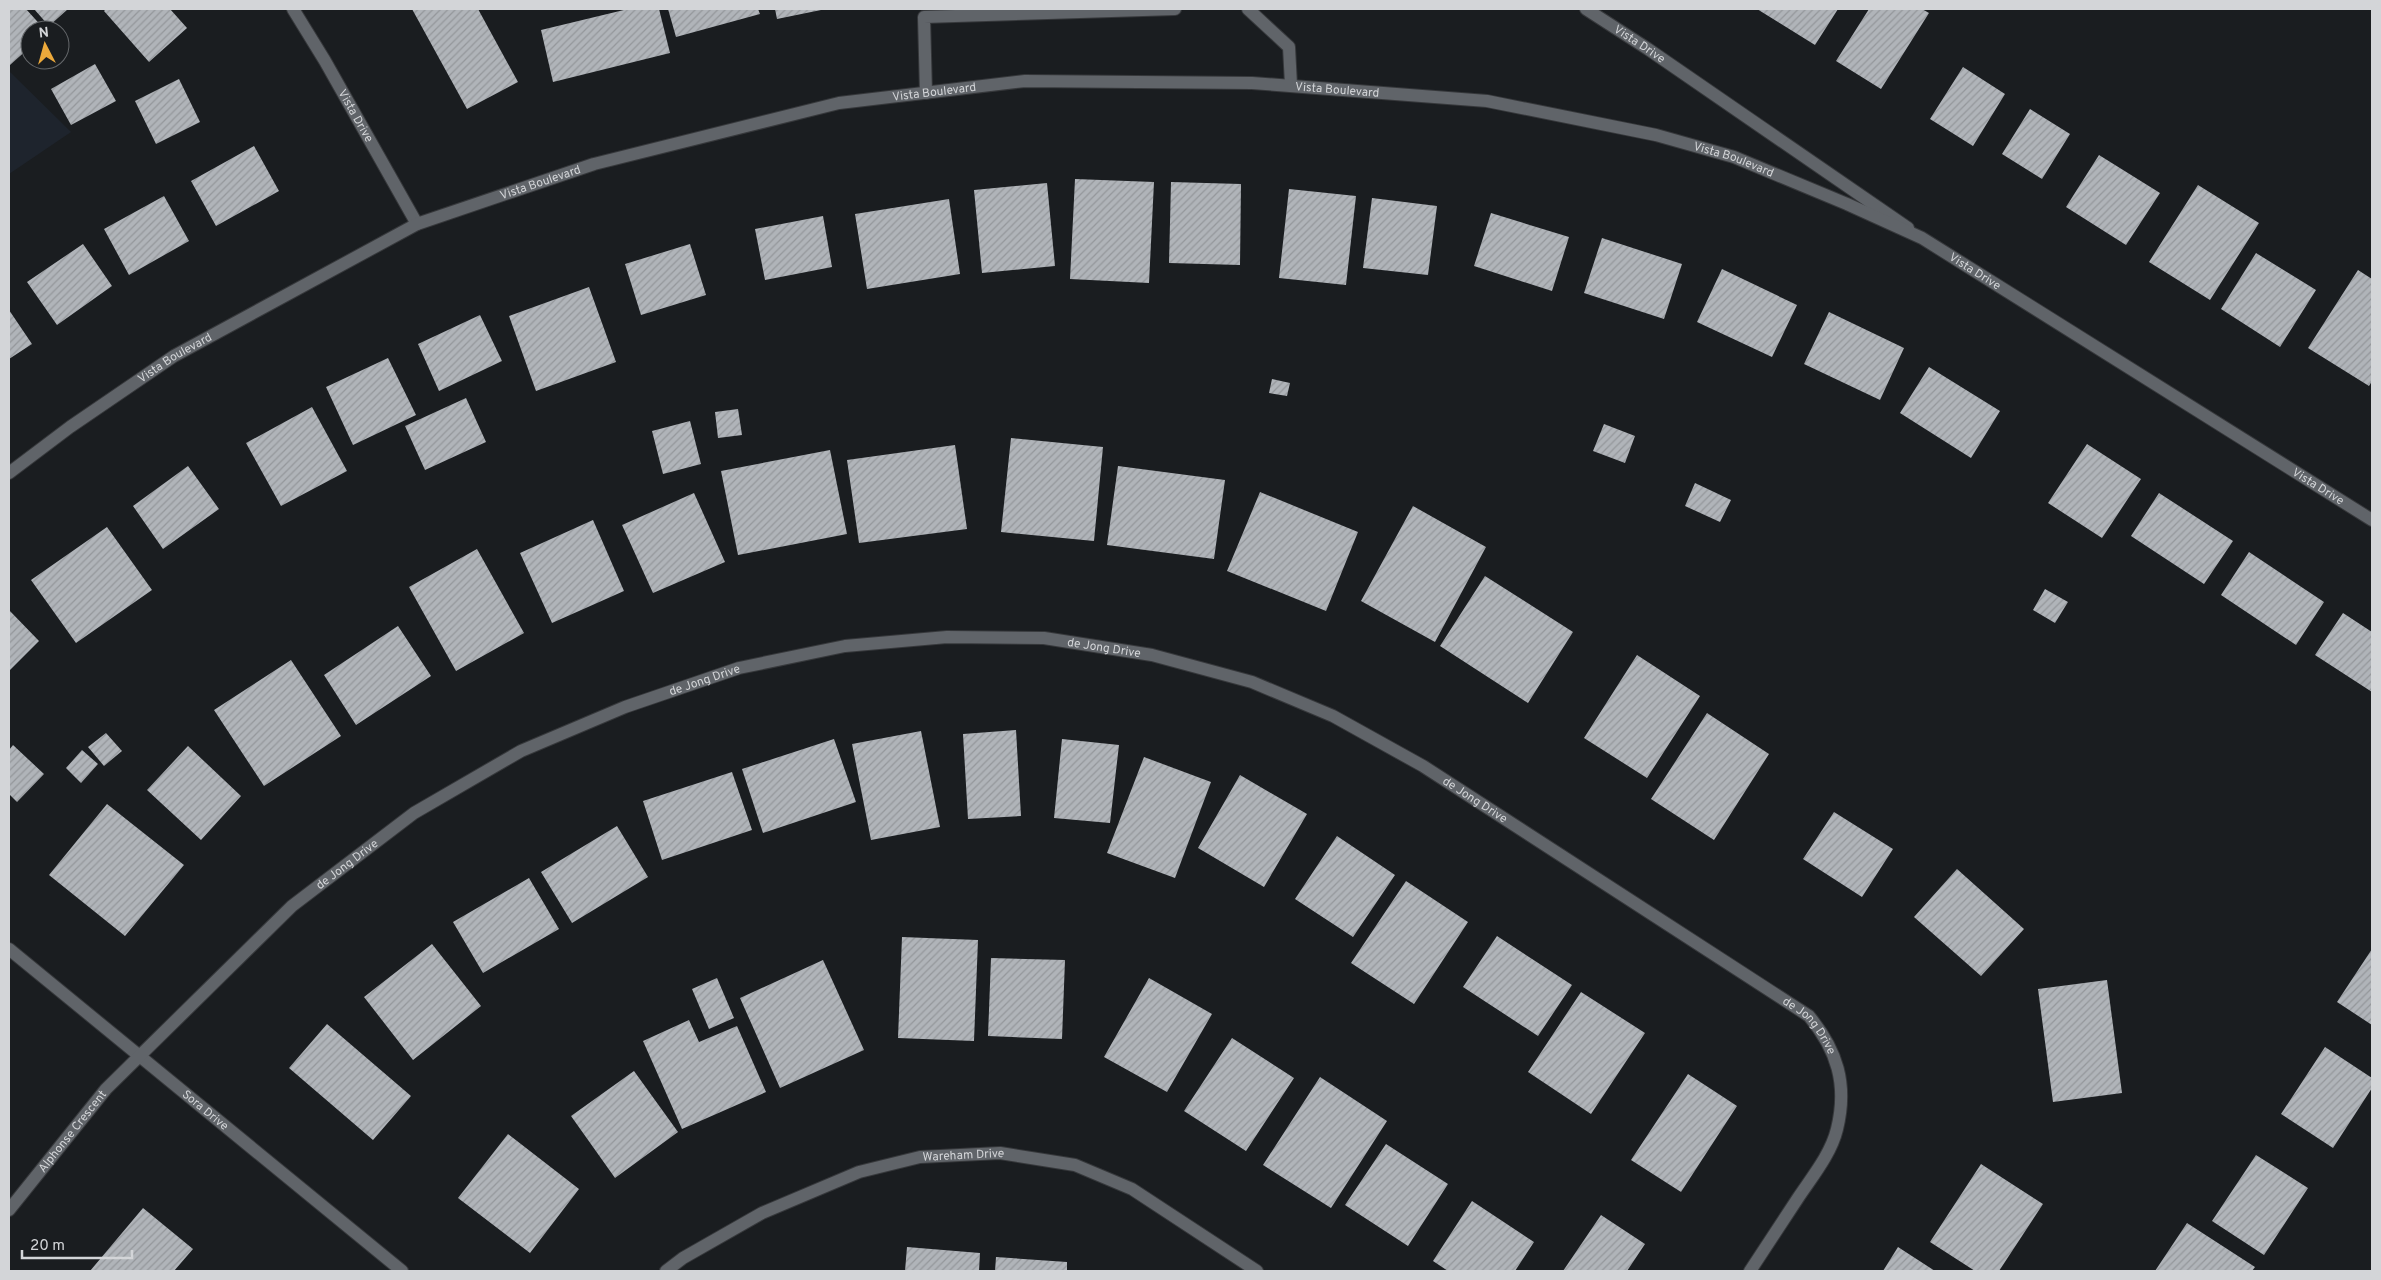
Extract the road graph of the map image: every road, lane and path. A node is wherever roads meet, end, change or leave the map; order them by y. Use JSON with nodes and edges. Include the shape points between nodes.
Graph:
{"nodes":[{"id":1,"x":293,"y":9,"type":"edge"},
{"id":2,"x":1174,"y":9,"type":"edge"},
{"id":3,"x":1248,"y":9,"type":"edge"},
{"id":4,"x":1586,"y":9,"type":"edge"},
{"id":5,"x":1291,"y":85,"type":"junction"},
{"id":6,"x":926,"y":93,"type":"junction"},
{"id":7,"x":417,"y":224,"type":"junction"},
{"id":8,"x":1922,"y":238,"type":"junction"},
{"id":9,"x":9,"y":473,"type":"edge"},
{"id":10,"x":2372,"y":520,"type":"edge"},
{"id":11,"x":9,"y":949,"type":"edge"},
{"id":12,"x":140,"y":1055,"type":"junction"},
{"id":13,"x":9,"y":1210,"type":"edge"},
{"id":14,"x":402,"y":1271,"type":"edge"},
{"id":15,"x":666,"y":1271,"type":"edge"},
{"id":16,"x":1257,"y":1271,"type":"edge"},
{"id":17,"x":1750,"y":1271,"type":"edge"}],
"edges":[{"from":1,"to":7,"type":"street","name":"Vista Drive"},
{"from":2,"to":6,"type":"street","via":[[924,17]]},
{"from":3,"to":5,"type":"street","via":[[1289,47]]},
{"from":4,"to":8,"type":"street","name":"Vista Drive","via":[[1648,48]]},
{"from":5,"to":6,"type":"street","name":"Vista Boulevard","via":[[1025,81]]},
{"from":5,"to":8,"type":"street","name":"Vista Boulevard","via":[[1487,101],[1656,135],[1734,157]]},
{"from":6,"to":7,"type":"street","name":"Vista Boulevard","via":[[838,103],[594,164]]},
{"from":7,"to":9,"type":"street","name":"Vista Boulevard","via":[[174,356]]},
{"from":8,"to":10,"type":"street","name":"Vista Drive"},
{"from":11,"to":12,"type":"street","name":"Sora Drive"},
{"from":12,"to":13,"type":"street","name":"Alphonse Crescent","via":[[106,1089]]},
{"from":12,"to":14,"type":"street","name":"Sora Drive"},
{"from":12,"to":17,"type":"street","name":"de Jong Drive","via":[[292,906],[414,813],[521,751],[626,707],[739,668],[845,646],[947,637],[1044,638],[1152,655],[1252,682],[1333,716],[1423,766],[1809,1016],[1822,1032],[1836,1059],[1842,1091],[1837,1129],[1824,1158]]},
{"from":15,"to":16,"type":"street","name":"Wareham Drive","via":[[762,1213],[858,1172],[920,1157],[1000,1153],[1075,1165],[1132,1189]]}]}
